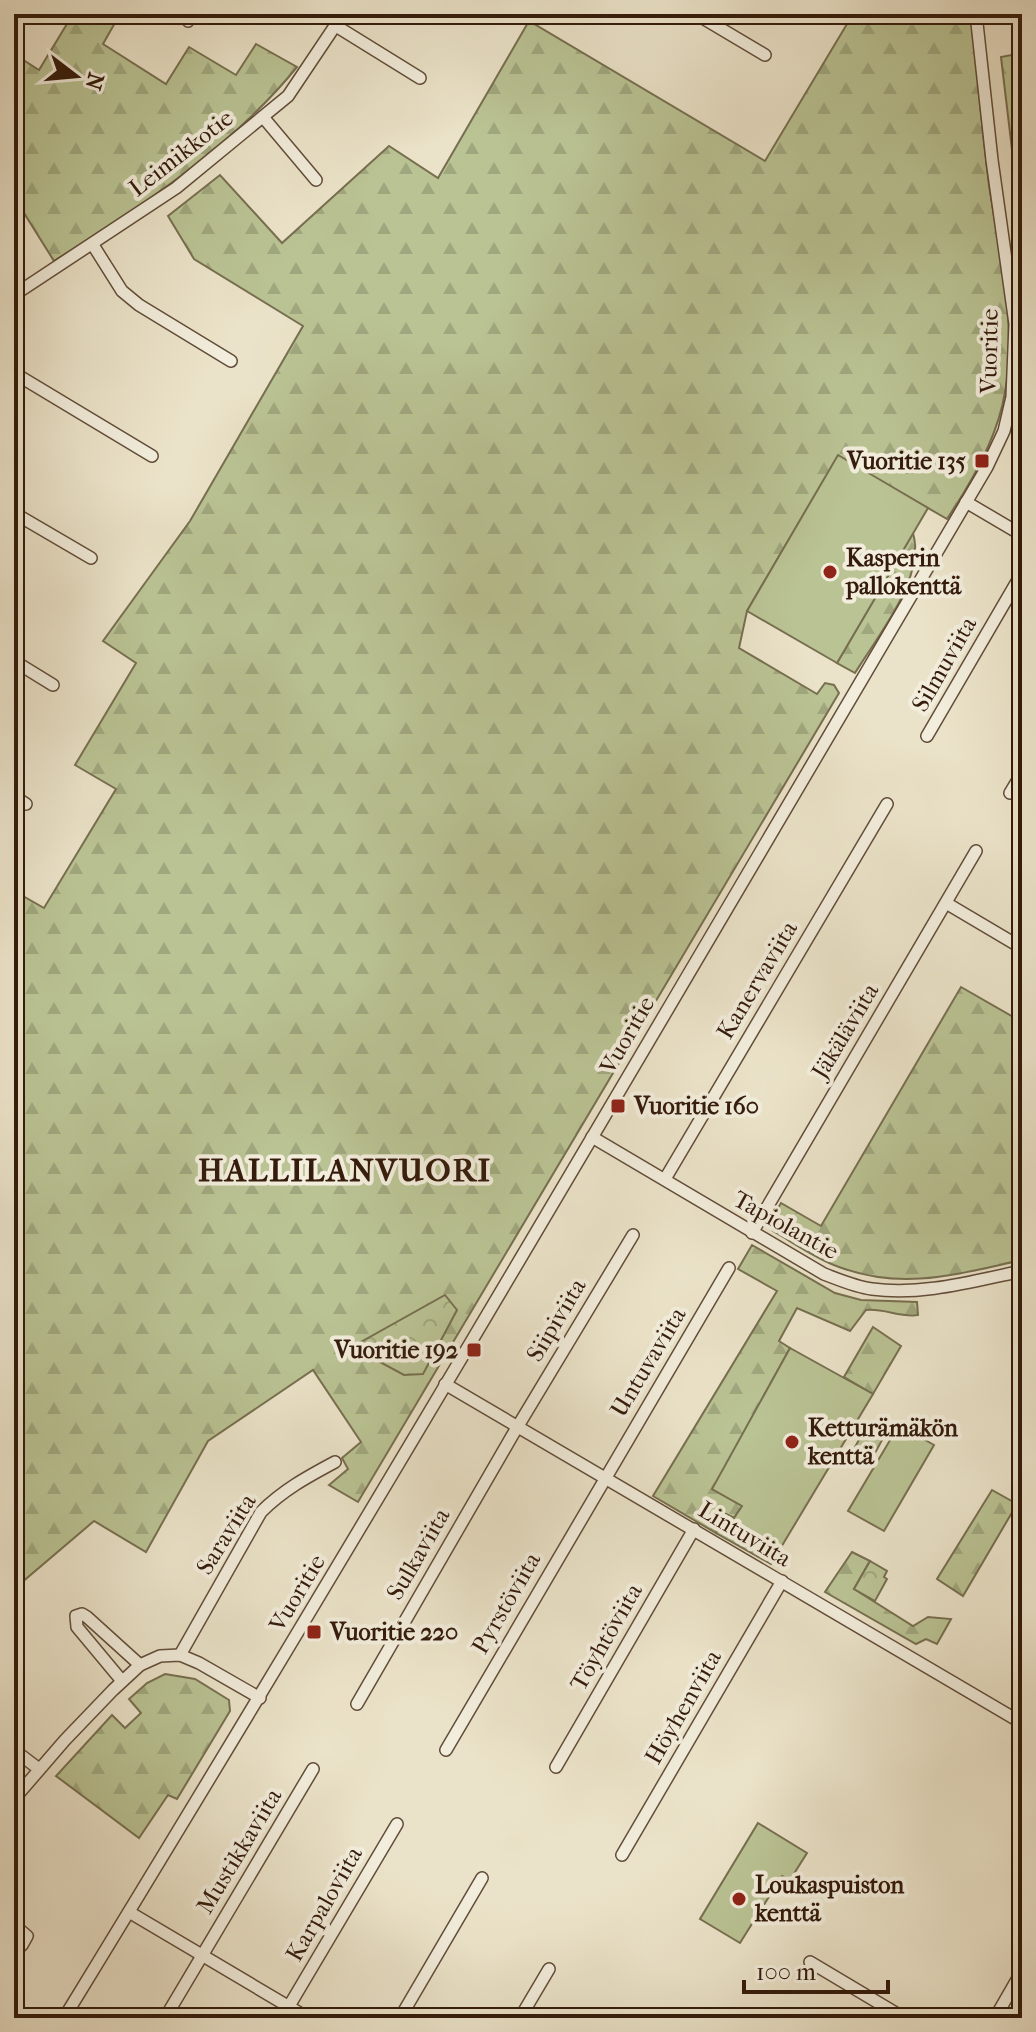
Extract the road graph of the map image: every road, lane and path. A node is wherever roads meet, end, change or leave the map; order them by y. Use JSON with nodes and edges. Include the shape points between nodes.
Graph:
{"nodes":[{"id":1,"x":343,"y":14,"type":"edge"},
{"id":2,"x":696,"y":14,"type":"edge"},
{"id":3,"x":976,"y":14,"type":"edge"},
{"id":4,"x":336,"y":26,"type":"junction"},
{"id":5,"x":765,"y":55,"type":"dead end"},
{"id":6,"x":420,"y":78,"type":"dead end"},
{"id":7,"x":263,"y":117,"type":"junction"},
{"id":8,"x":316,"y":180,"type":"dead end"},
{"id":9,"x":93,"y":245,"type":"junction"},
{"id":10,"x":14,"y":295,"type":"edge"},
{"id":11,"x":231,"y":361,"type":"dead end"},
{"id":12,"x":14,"y":373,"type":"edge"},
{"id":13,"x":152,"y":456,"type":"dead end"},
{"id":14,"x":966,"y":502,"type":"junction"},
{"id":15,"x":14,"y":513,"type":"edge"},
{"id":16,"x":1022,"y":535,"type":"edge"},
{"id":17,"x":91,"y":558,"type":"dead end"},
{"id":18,"x":1022,"y":573,"type":"edge"},
{"id":19,"x":14,"y":661,"type":"edge"},
{"id":20,"x":53,"y":685,"type":"dead end"},
{"id":21,"x":927,"y":736,"type":"dead end"},
{"id":22,"x":1022,"y":773,"type":"edge"},
{"id":23,"x":1010,"y":793,"type":"dead end"},
{"id":24,"x":14,"y":796,"type":"edge"},
{"id":25,"x":26,"y":804,"type":"dead end"},
{"id":26,"x":887,"y":804,"type":"dead end"},
{"id":27,"x":976,"y":851,"type":"dead end"},
{"id":28,"x":946,"y":903,"type":"junction"},
{"id":29,"x":1022,"y":948,"type":"edge"},
{"id":30,"x":592,"y":1137,"type":"junction"},
{"id":31,"x":665,"y":1179,"type":"junction"},
{"id":32,"x":752,"y":1233,"type":"junction"},
{"id":33,"x":633,"y":1235,"type":"dead end"},
{"id":34,"x":729,"y":1268,"type":"dead end"},
{"id":35,"x":1022,"y":1271,"type":"edge"},
{"id":36,"x":445,"y":1384,"type":"junction"},
{"id":37,"x":518,"y":1427,"type":"junction"},
{"id":38,"x":335,"y":1462,"type":"dead end"},
{"id":39,"x":605,"y":1478,"type":"junction"},
{"id":40,"x":694,"y":1529,"type":"junction"},
{"id":41,"x":782,"y":1581,"type":"junction"},
{"id":42,"x":180,"y":1655,"type":"junction"},
{"id":43,"x":140,"y":1665,"type":"junction"},
{"id":44,"x":122,"y":1681,"type":"junction"},
{"id":45,"x":260,"y":1698,"type":"junction"},
{"id":46,"x":357,"y":1704,"type":"dead end"},
{"id":47,"x":1022,"y":1723,"type":"edge"},
{"id":48,"x":14,"y":1750,"type":"edge"},
{"id":49,"x":446,"y":1750,"type":"dead end"},
{"id":50,"x":556,"y":1767,"type":"dead end"},
{"id":51,"x":39,"y":1769,"type":"junction"},
{"id":52,"x":313,"y":1769,"type":"dead end"},
{"id":53,"x":14,"y":1799,"type":"edge"},
{"id":54,"x":397,"y":1824,"type":"dead end"},
{"id":55,"x":622,"y":1855,"type":"dead end"},
{"id":56,"x":482,"y":1878,"type":"dead end"},
{"id":57,"x":129,"y":1912,"type":"junction"},
{"id":58,"x":14,"y":1925,"type":"edge"},
{"id":59,"x":14,"y":1944,"type":"edge"},
{"id":60,"x":202,"y":1955,"type":"junction"},
{"id":61,"x":810,"y":1962,"type":"dead end"},
{"id":62,"x":549,"y":1969,"type":"dead end"},
{"id":63,"x":1022,"y":1971,"type":"edge"},
{"id":64,"x":289,"y":2007,"type":"junction"},
{"id":65,"x":64,"y":2018,"type":"edge"},
{"id":66,"x":165,"y":2018,"type":"edge"},
{"id":67,"x":282,"y":2018,"type":"edge"},
{"id":68,"x":308,"y":2018,"type":"edge"},
{"id":69,"x":400,"y":2018,"type":"edge"},
{"id":70,"x":520,"y":2018,"type":"edge"},
{"id":71,"x":904,"y":2018,"type":"edge"},
{"id":72,"x":995,"y":2018,"type":"edge"}],
"edges":[{"from":1,"to":4,"type":"street","name":"Leimikkotie"},
{"from":2,"to":5,"type":"street"},
{"from":3,"to":14,"type":"street","name":"Vuoritie","via":[[1015,358],[1004,431]]},
{"from":4,"to":6,"type":"street"},
{"from":4,"to":7,"type":"street","name":"Leimikkotie","via":[[288,96]]},
{"from":7,"to":8,"type":"street"},
{"from":7,"to":9,"type":"street","name":"Leimikkotie","via":[[176,188]]},
{"from":9,"to":10,"type":"street","name":"Leimikkotie"},
{"from":9,"to":11,"type":"street","via":[[122,291]]},
{"from":12,"to":13,"type":"street"},
{"from":14,"to":16,"type":"street"},
{"from":14,"to":30,"type":"street","name":"Vuoritie"},
{"from":15,"to":17,"type":"street"},
{"from":18,"to":21,"type":"street","name":"Silmuviita"},
{"from":19,"to":20,"type":"street"},
{"from":22,"to":23,"type":"street"},
{"from":24,"to":25,"type":"street"},
{"from":26,"to":31,"type":"street","name":"Kanervaviita"},
{"from":27,"to":28,"type":"street","name":"Jäkäläviita"},
{"from":28,"to":29,"type":"street"},
{"from":28,"to":32,"type":"street","name":"Jäkäläviita"},
{"from":30,"to":31,"type":"street","name":"Tapiolantie"},
{"from":30,"to":36,"type":"street","name":"Vuoritie"},
{"from":31,"to":32,"type":"street","name":"Tapiolantie"},
{"from":32,"to":35,"type":"street","name":"Tapiolantie","via":[[824,1274],[871,1289],[936,1288]]},
{"from":33,"to":37,"type":"street","name":"Siipiviita"},
{"from":34,"to":39,"type":"street","name":"Untuvaviita"},
{"from":36,"to":37,"type":"street","name":"Lintuviita"},
{"from":36,"to":45,"type":"street","name":"Vuoritie"},
{"from":37,"to":39,"type":"street","name":"Lintuviita"},
{"from":37,"to":46,"type":"street","name":"Sulkaviita"},
{"from":38,"to":42,"type":"street","name":"Saraviita","via":[[279,1493],[261,1512]]},
{"from":39,"to":40,"type":"street","name":"Lintuviita"},
{"from":39,"to":49,"type":"street","name":"Pyrstöviita"},
{"from":40,"to":41,"type":"street","name":"Lintuviita"},
{"from":40,"to":50,"type":"street","name":"Töyhtöviita"},
{"from":41,"to":47,"type":"street","name":"Lintuviita"},
{"from":41,"to":55,"type":"street","name":"Höyhenviita"},
{"from":42,"to":43,"type":"street"},
{"from":42,"to":45,"type":"street"},
{"from":43,"to":44,"type":"street"},
{"from":43,"to":44,"type":"street","via":[[87,1617],[76,1616],[77,1627]]},
{"from":44,"to":51,"type":"street"},
{"from":45,"to":57,"type":"street","name":"Vuoritie"},
{"from":48,"to":51,"type":"street"},
{"from":51,"to":53,"type":"street","via":[[21,1782]]},
{"from":52,"to":60,"type":"street","name":"Mustikkaviita"},
{"from":54,"to":64,"type":"street","name":"Karpaloviita"},
{"from":56,"to":69,"type":"street"},
{"from":57,"to":60,"type":"street"},
{"from":57,"to":65,"type":"street","name":"Vuoritie"},
{"from":58,"to":59,"type":"street","via":[[27,1936],[22,1945]]},
{"from":60,"to":64,"type":"street"},
{"from":60,"to":66,"type":"street","name":"Mustikkaviita"},
{"from":61,"to":71,"type":"street"},
{"from":62,"to":70,"type":"street"},
{"from":63,"to":72,"type":"street"},
{"from":64,"to":67,"type":"street","name":"Karpaloviita"},
{"from":64,"to":68,"type":"street"}]}
